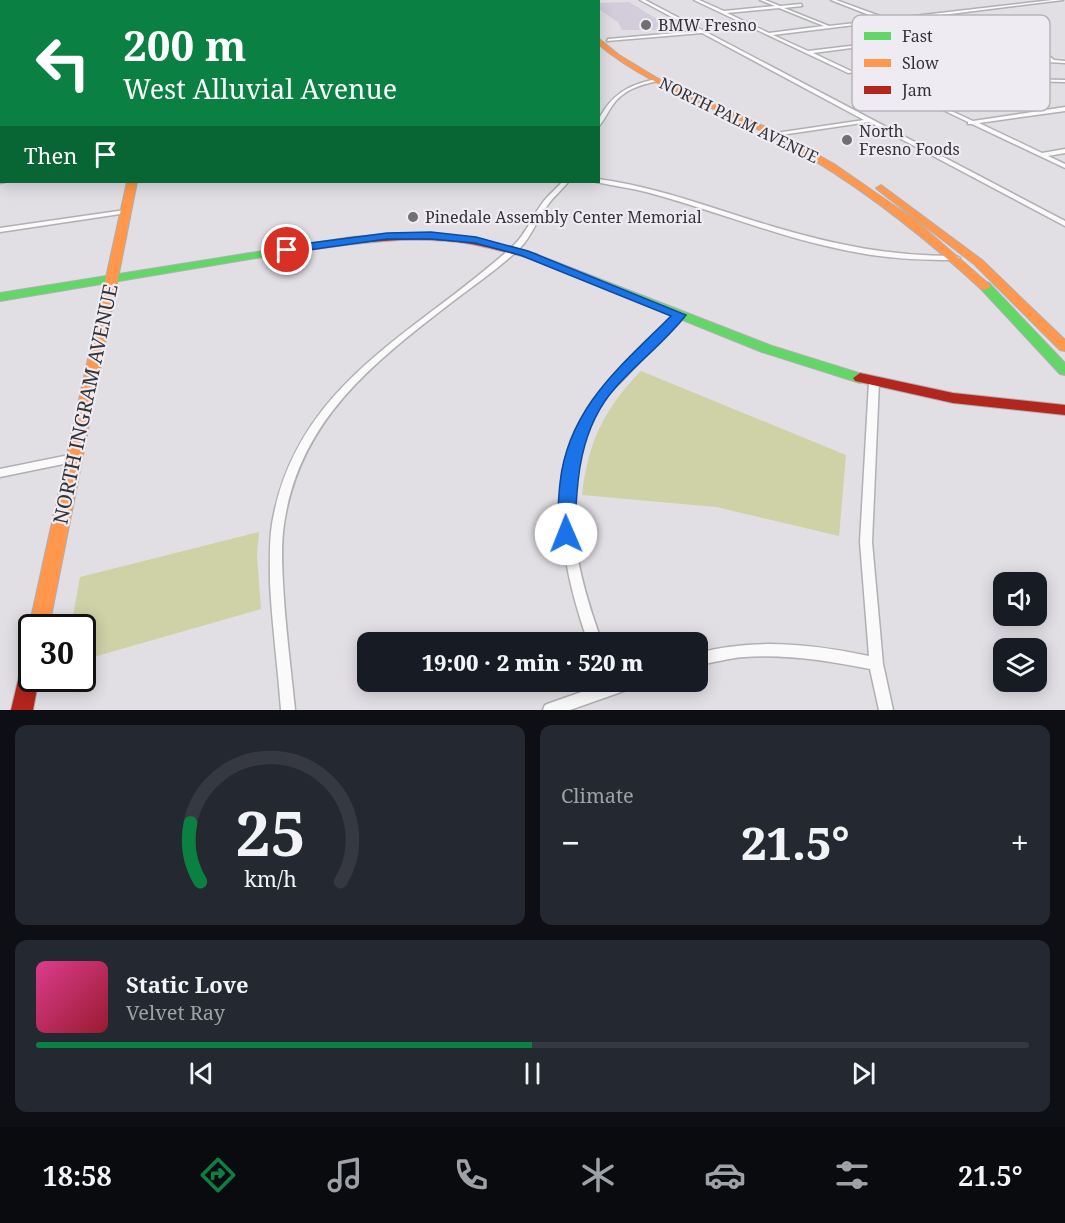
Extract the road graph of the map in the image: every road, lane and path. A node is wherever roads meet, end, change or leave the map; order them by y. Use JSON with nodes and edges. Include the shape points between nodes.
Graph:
{"nodes":[{"id":1,"x":642,"y":0,"type":"edge"},
{"id":2,"x":696,"y":0,"type":"edge"},
{"id":3,"x":762,"y":0,"type":"edge"},
{"id":4,"x":833,"y":0,"type":"edge"},
{"id":5,"x":1061,"y":0,"type":"edge"},
{"id":6,"x":801,"y":5,"type":"dead end"},
{"id":7,"x":780,"y":7,"type":"junction"},
{"id":8,"x":723,"y":12,"type":"junction"},
{"id":9,"x":934,"y":14,"type":"junction"},
{"id":10,"x":872,"y":15,"type":"edge"},
{"id":11,"x":927,"y":15,"type":"edge"},
{"id":12,"x":937,"y":15,"type":"edge"},
{"id":13,"x":852,"y":25,"type":"edge"},
{"id":14,"x":830,"y":27,"type":"junction"},
{"id":15,"x":702,"y":32,"type":"junction"},
{"id":16,"x":768,"y":34,"type":"junction"},
{"id":17,"x":601,"y":39,"type":"edge"},
{"id":18,"x":852,"y":47,"type":"edge"},
{"id":19,"x":807,"y":52,"type":"junction"},
{"id":20,"x":1052,"y":60,"type":"edge"},
{"id":21,"x":1065,"y":62,"type":"edge"},
{"id":22,"x":852,"y":72,"type":"edge"},
{"id":23,"x":656,"y":80,"type":"junction"},
{"id":24,"x":1050,"y":80,"type":"edge"},
{"id":25,"x":1065,"y":81,"type":"edge"},
{"id":26,"x":718,"y":102,"type":"junction"},
{"id":27,"x":1065,"y":109,"type":"edge"},
{"id":28,"x":946,"y":111,"type":"edge"},
{"id":29,"x":868,"y":121,"type":"junction"},
{"id":30,"x":600,"y":122,"type":"edge"},
{"id":31,"x":970,"y":123,"type":"junction"},
{"id":32,"x":781,"y":134,"type":"junction"},
{"id":33,"x":1065,"y":151,"type":"edge"},
{"id":34,"x":1041,"y":155,"type":"junction"},
{"id":35,"x":1065,"y":166,"type":"edge"},
{"id":36,"x":600,"y":181,"type":"edge"},
{"id":37,"x":132,"y":183,"type":"edge"},
{"id":38,"x":564,"y":183,"type":"edge"},
{"id":39,"x":885,"y":202,"type":"junction"},
{"id":40,"x":125,"y":212,"type":"junction"},
{"id":41,"x":1065,"y":224,"type":"edge"},
{"id":42,"x":0,"y":230,"type":"edge"},
{"id":43,"x":514,"y":250,"type":"junction"},
{"id":44,"x":956,"y":258,"type":"junction"},
{"id":45,"x":973,"y":258,"type":"junction"},
{"id":46,"x":992,"y":275,"type":"junction"},
{"id":47,"x":112,"y":278,"type":"junction"},
{"id":48,"x":0,"y":297,"type":"edge"},
{"id":49,"x":680,"y":315,"type":"junction"},
{"id":50,"x":1065,"y":347,"type":"edge"},
{"id":51,"x":1065,"y":371,"type":"edge"},
{"id":52,"x":874,"y":382,"type":"junction"},
{"id":53,"x":1065,"y":410,"type":"edge"},
{"id":54,"x":74,"y":458,"type":"junction"},
{"id":55,"x":0,"y":473,"type":"edge"},
{"id":56,"x":42,"y":614,"type":"edge"},
{"id":57,"x":591,"y":632,"type":"edge"},
{"id":58,"x":708,"y":656,"type":"edge"},
{"id":59,"x":876,"y":664,"type":"junction"},
{"id":60,"x":26,"y":692,"type":"edge"},
{"id":61,"x":594,"y":692,"type":"edge"},
{"id":62,"x":22,"y":710,"type":"edge"},
{"id":63,"x":288,"y":710,"type":"edge"},
{"id":64,"x":550,"y":710,"type":"edge"},
{"id":65,"x":886,"y":710,"type":"edge"}],
"edges":[{"from":1,"to":15,"type":"street"},
{"from":2,"to":8,"type":"street"},
{"from":3,"to":7,"type":"street"},
{"from":4,"to":10,"type":"street"},
{"from":5,"to":9,"type":"street"},
{"from":6,"to":7,"type":"street"},
{"from":7,"to":8,"type":"street"},
{"from":7,"to":14,"type":"street"},
{"from":8,"to":16,"type":"street"},
{"from":9,"to":11,"type":"street"},
{"from":9,"to":12,"type":"street"},
{"from":13,"to":14,"type":"street"},
{"from":14,"to":16,"type":"street"},
{"from":15,"to":17,"type":"street"},
{"from":15,"to":29,"type":"street"},
{"from":16,"to":19,"type":"street"},
{"from":17,"to":23,"type":"main road","name":"NORTH PALM AVENUE","via":[[617,58]]},
{"from":17,"to":26,"type":"main road","name":"NORTH PALM AVENUE","via":[[645,68]]},
{"from":18,"to":19,"type":"street"},
{"from":19,"to":22,"type":"street"},
{"from":20,"to":21,"type":"street"},
{"from":23,"to":26,"type":"main road"},
{"from":23,"to":30,"type":"street","via":[[619,92]]},
{"from":23,"to":32,"type":"main road","name":"NORTH PALM AVENUE"},
{"from":24,"to":25,"type":"street"},
{"from":26,"to":32,"type":"main road","name":"NORTH PALM AVENUE"},
{"from":27,"to":31,"type":"street"},
{"from":28,"to":31,"type":"street"},
{"from":29,"to":32,"type":"street"},
{"from":29,"to":41,"type":"street"},
{"from":31,"to":34,"type":"street"},
{"from":32,"to":39,"type":"main road","name":"NORTH PALM AVENUE"},
{"from":32,"to":45,"type":"main road","name":"NORTH PALM AVENUE","via":[[882,189]]},
{"from":33,"to":34,"type":"street"},
{"from":34,"to":35,"type":"street"},
{"from":36,"to":44,"type":"street","via":[[635,187],[842,249],[895,257]]},
{"from":37,"to":40,"type":"main road","name":"NORTH INGRAM AVENUE"},
{"from":38,"to":43,"type":"street"},
{"from":39,"to":44,"type":"main road","name":"NORTH PALM AVENUE"},
{"from":39,"to":45,"type":"main road","via":[[914,218],[959,254]]},
{"from":40,"to":42,"type":"street"},
{"from":40,"to":47,"type":"main road","name":"NORTH INGRAM AVENUE"},
{"from":43,"to":47,"type":"main road","via":[[449,237],[387,236]]},
{"from":43,"to":49,"type":"main road"},
{"from":43,"to":63,"type":"street","via":[[363,368],[325,410],[304,443],[284,498],[277,544]]},
{"from":44,"to":46,"type":"main road"},
{"from":44,"to":51,"type":"main road","name":"NORTH PALM AVENUE","via":[[1005,304]]},
{"from":45,"to":46,"type":"main road","name":"NORTH PALM AVENUE"},
{"from":46,"to":50,"type":"main road","name":"NORTH PALM AVENUE"},
{"from":47,"to":48,"type":"main road"},
{"from":47,"to":54,"type":"main road","name":"NORTH INGRAM AVENUE"},
{"from":49,"to":52,"type":"main road","via":[[784,356]]},
{"from":49,"to":57,"type":"street","via":[[604,392],[589,414],[574,453],[567,490],[566,534],[578,594]]},
{"from":52,"to":53,"type":"main road","via":[[978,402]]},
{"from":52,"to":59,"type":"street","via":[[866,542]]},
{"from":54,"to":55,"type":"street"},
{"from":54,"to":56,"type":"main road","name":"NORTH INGRAM AVENUE"},
{"from":58,"to":59,"type":"street","via":[[774,648]]},
{"from":59,"to":65,"type":"street"},
{"from":60,"to":62,"type":"main road"},
{"from":61,"to":64,"type":"street"}]}
